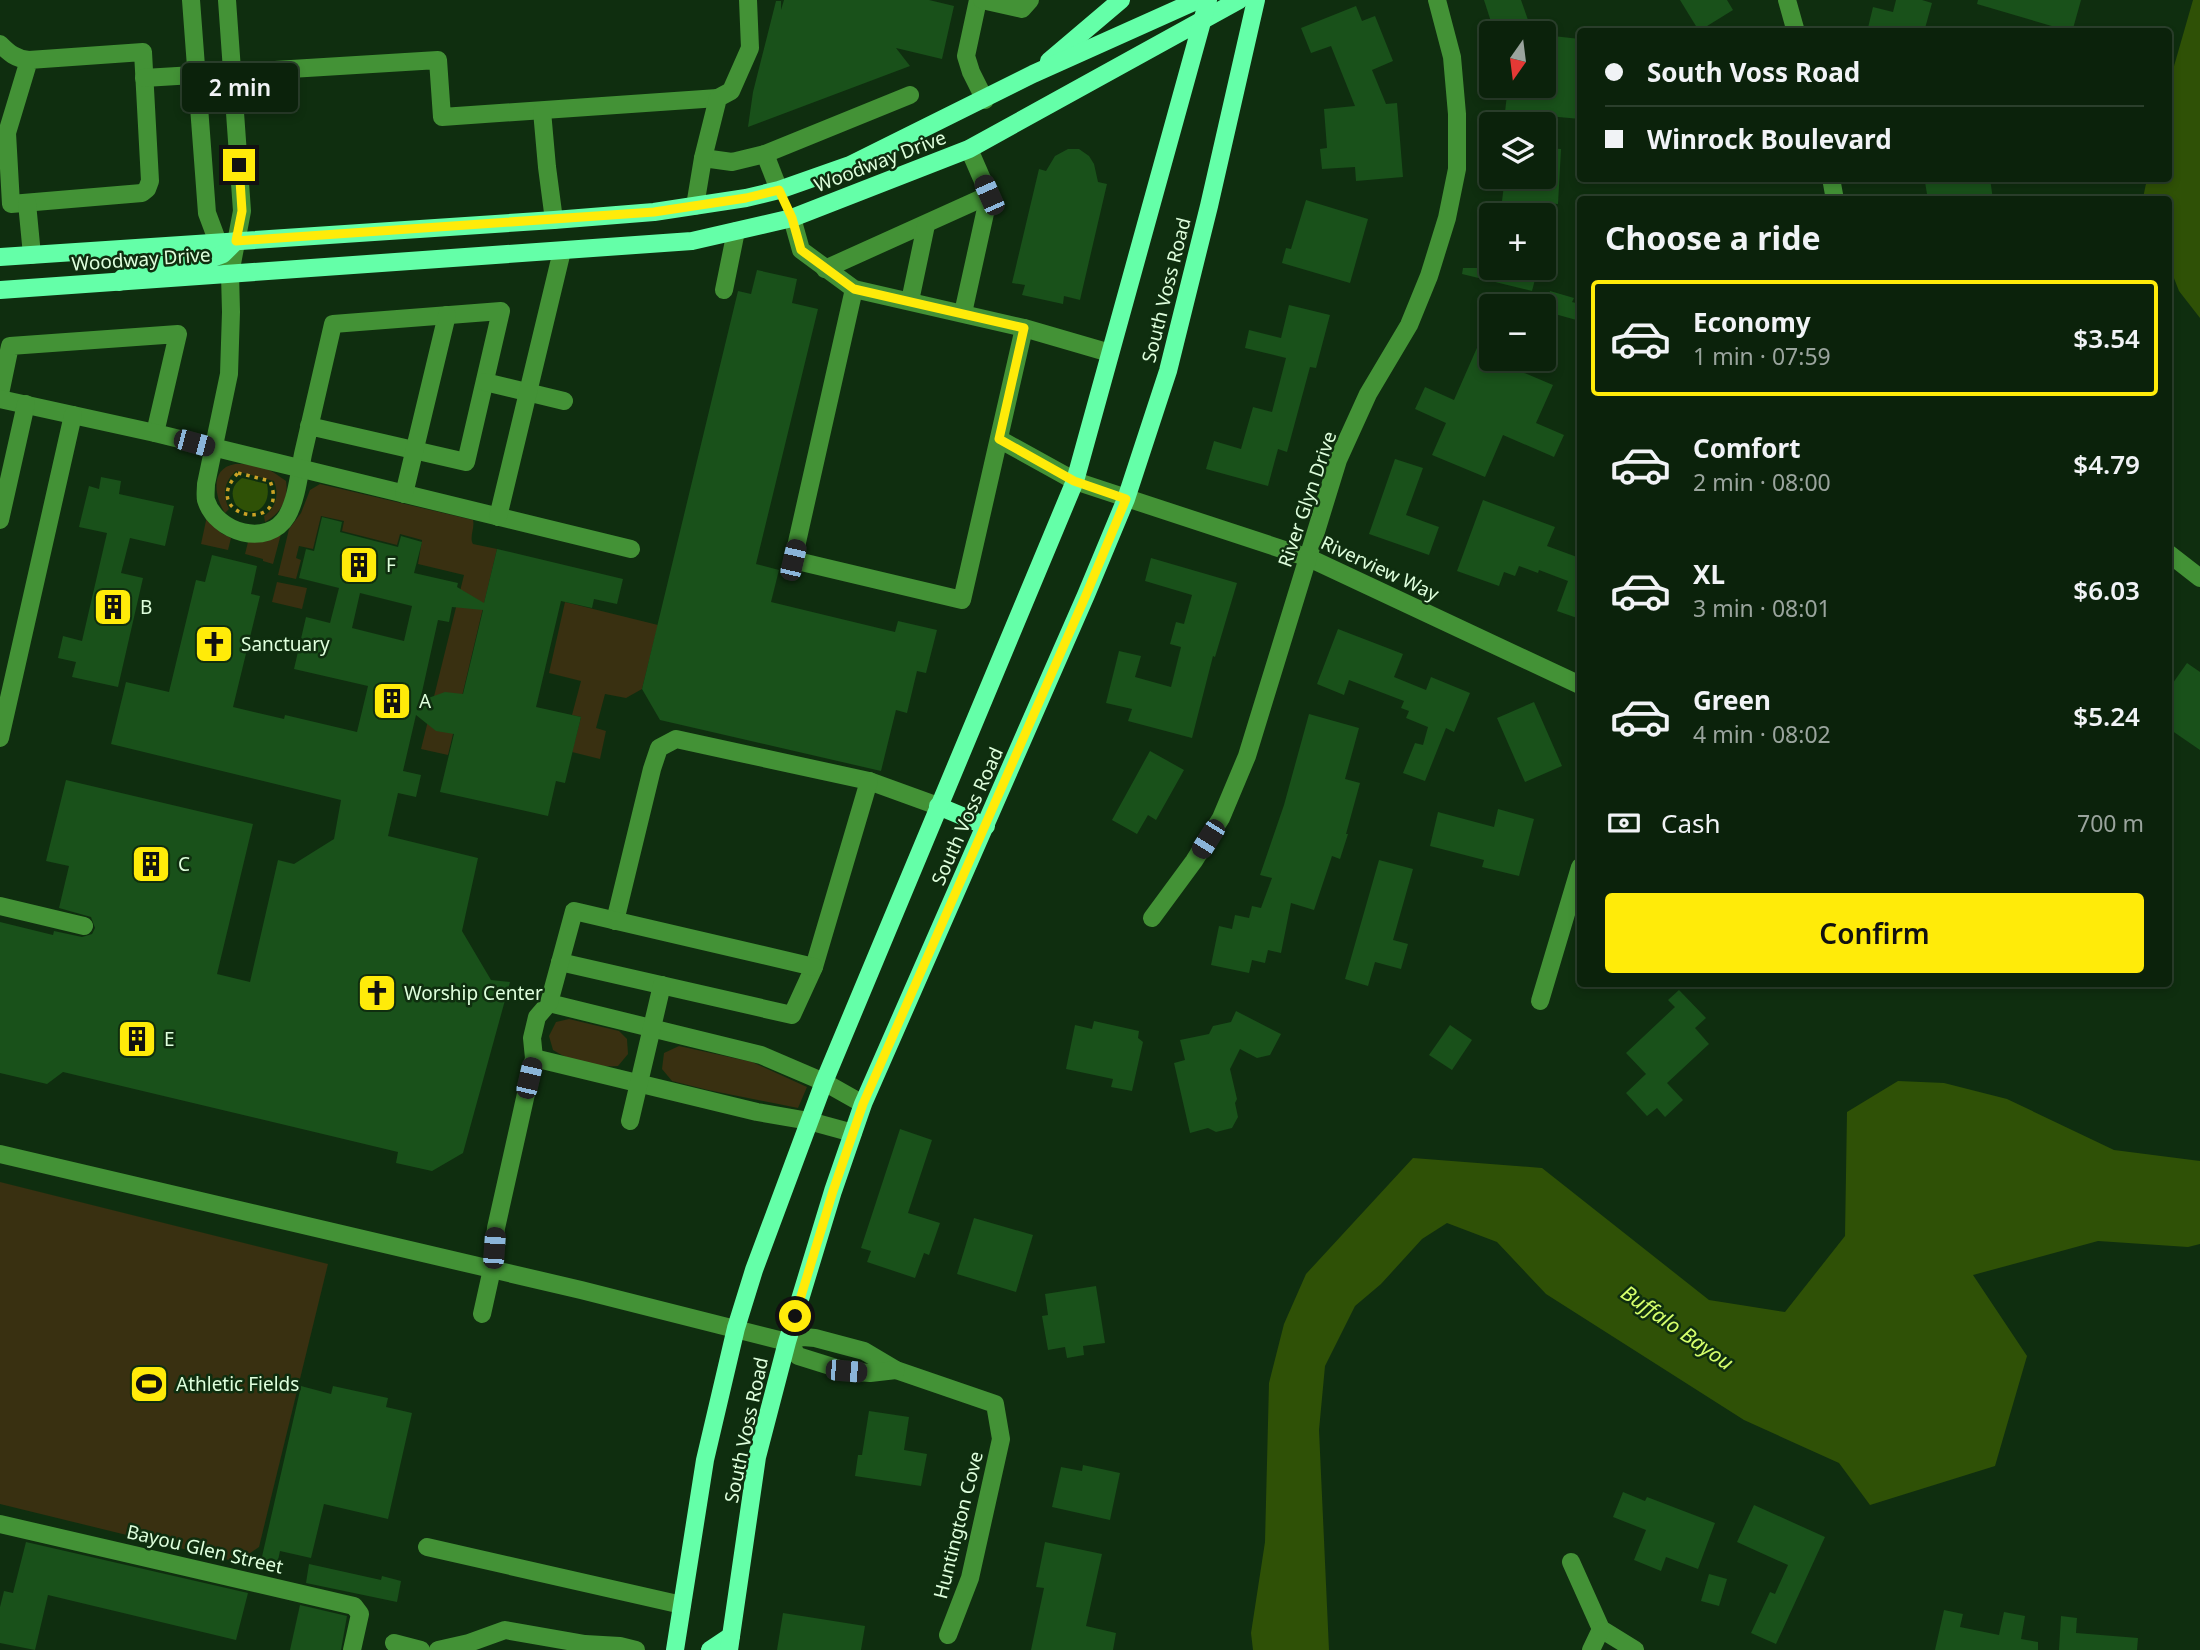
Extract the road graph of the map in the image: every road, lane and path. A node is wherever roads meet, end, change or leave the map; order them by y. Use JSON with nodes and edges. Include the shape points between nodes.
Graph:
{"nodes":[{"id":1,"x":191,"y":0,"type":"edge"},
{"id":2,"x":228,"y":0,"type":"edge"},
{"id":3,"x":748,"y":0,"type":"edge"},
{"id":4,"x":980,"y":0,"type":"edge"},
{"id":5,"x":1030,"y":0,"type":"edge"},
{"id":6,"x":1121,"y":0,"type":"edge"},
{"id":7,"x":1198,"y":0,"type":"edge"},
{"id":8,"x":1208,"y":0,"type":"edge"},
{"id":9,"x":1239,"y":0,"type":"edge"},
{"id":10,"x":1256,"y":0,"type":"edge"},
{"id":11,"x":1437,"y":0,"type":"edge"},
{"id":12,"x":1787,"y":0,"type":"edge"},
{"id":13,"x":1203,"y":21,"type":"junction"},
{"id":14,"x":1795,"y":28,"type":"edge"},
{"id":15,"x":0,"y":44,"type":"edge"},
{"id":16,"x":29,"y":60,"type":"junction"},
{"id":17,"x":232,"y":72,"type":"junction"},
{"id":18,"x":197,"y":74,"type":"junction"},
{"id":19,"x":1033,"y":74,"type":"junction"},
{"id":20,"x":144,"y":78,"type":"junction"},
{"id":21,"x":910,"y":95,"type":"dead end"},
{"id":22,"x":718,"y":98,"type":"junction"},
{"id":23,"x":985,"y":100,"type":"junction"},
{"id":24,"x":542,"y":111,"type":"junction"},
{"id":25,"x":969,"y":149,"type":"junction"},
{"id":26,"x":765,"y":154,"type":"junction"},
{"id":27,"x":703,"y":158,"type":"junction"},
{"id":28,"x":779,"y":190,"type":"junction"},
{"id":29,"x":989,"y":195,"type":"junction"},
{"id":30,"x":27,"y":203,"type":"junction"},
{"id":31,"x":695,"y":206,"type":"junction"},
{"id":32,"x":792,"y":218,"type":"junction"},
{"id":33,"x":554,"y":220,"type":"junction"},
{"id":34,"x":926,"y":225,"type":"junction"},
{"id":35,"x":736,"y":231,"type":"junction"},
{"id":36,"x":226,"y":246,"type":"junction"},
{"id":37,"x":562,"y":251,"type":"junction"},
{"id":38,"x":32,"y":255,"type":"junction"},
{"id":39,"x":0,"y":257,"type":"edge"},
{"id":40,"x":825,"y":269,"type":"junction"},
{"id":41,"x":230,"y":274,"type":"junction"},
{"id":42,"x":119,"y":282,"type":"junction"},
{"id":43,"x":854,"y":289,"type":"junction"},
{"id":44,"x":0,"y":290,"type":"edge"},
{"id":45,"x":723,"y":290,"type":"dead end"},
{"id":46,"x":910,"y":301,"type":"junction"},
{"id":47,"x":962,"y":313,"type":"junction"},
{"id":48,"x":447,"y":315,"type":"junction"},
{"id":49,"x":1024,"y":328,"type":"junction"},
{"id":50,"x":1110,"y":353,"type":"junction"},
{"id":51,"x":485,"y":382,"type":"junction"},
{"id":52,"x":528,"y":393,"type":"junction"},
{"id":53,"x":0,"y":396,"type":"edge"},
{"id":54,"x":564,"y":401,"type":"dead end"},
{"id":55,"x":26,"y":404,"type":"junction"},
{"id":56,"x":73,"y":415,"type":"junction"},
{"id":57,"x":309,"y":426,"type":"junction"},
{"id":58,"x":155,"y":433,"type":"junction"},
{"id":59,"x":999,"y":439,"type":"junction"},
{"id":60,"x":213,"y":448,"type":"junction"},
{"id":61,"x":415,"y":450,"type":"junction"},
{"id":62,"x":300,"y":469,"type":"junction"},
{"id":63,"x":232,"y":480,"type":"joint"},
{"id":64,"x":1074,"y":481,"type":"junction"},
{"id":65,"x":404,"y":494,"type":"junction"},
{"id":66,"x":1126,"y":499,"type":"junction"},
{"id":67,"x":498,"y":517,"type":"junction"},
{"id":68,"x":0,"y":520,"type":"edge"},
{"id":69,"x":631,"y":548,"type":"dead end"},
{"id":70,"x":2172,"y":555,"type":"edge"},
{"id":71,"x":1309,"y":558,"type":"junction"},
{"id":72,"x":2200,"y":578,"type":"edge"},
{"id":73,"x":1577,"y":684,"type":"edge"},
{"id":74,"x":0,"y":738,"type":"edge"},
{"id":75,"x":869,"y":781,"type":"junction"},
{"id":76,"x":938,"y":806,"type":"junction"},
{"id":77,"x":986,"y":826,"type":"junction"},
{"id":78,"x":1577,"y":877,"type":"edge"},
{"id":79,"x":0,"y":906,"type":"edge"},
{"id":80,"x":1153,"y":918,"type":"dead end"},
{"id":81,"x":615,"y":921,"type":"junction"},
{"id":82,"x":84,"y":926,"type":"dead end"},
{"id":83,"x":560,"y":962,"type":"junction"},
{"id":84,"x":814,"y":967,"type":"junction"},
{"id":85,"x":662,"y":985,"type":"junction"},
{"id":86,"x":1540,"y":1001,"type":"dead end"},
{"id":87,"x":549,"y":1003,"type":"junction"},
{"id":88,"x":652,"y":1029,"type":"junction"},
{"id":89,"x":534,"y":1058,"type":"junction"},
{"id":90,"x":824,"y":1082,"type":"junction"},
{"id":91,"x":640,"y":1083,"type":"junction"},
{"id":92,"x":863,"y":1104,"type":"junction"},
{"id":93,"x":630,"y":1121,"type":"dead end"},
{"id":94,"x":809,"y":1121,"type":"junction"},
{"id":95,"x":853,"y":1133,"type":"junction"},
{"id":96,"x":0,"y":1153,"type":"edge"},
{"id":97,"x":492,"y":1269,"type":"junction"},
{"id":98,"x":482,"y":1314,"type":"dead end"},
{"id":99,"x":736,"y":1328,"type":"junction"},
{"id":100,"x":787,"y":1342,"type":"junction"},
{"id":101,"x":0,"y":1524,"type":"edge"},
{"id":102,"x":427,"y":1547,"type":"dead end"},
{"id":103,"x":1571,"y":1562,"type":"dead end"},
{"id":104,"x":682,"y":1605,"type":"junction"},
{"id":105,"x":1601,"y":1629,"type":"junction"},
{"id":106,"x":948,"y":1635,"type":"dead end"},
{"id":107,"x":394,"y":1643,"type":"dead end"},
{"id":108,"x":729,"y":1643,"type":"edge"},
{"id":109,"x":352,"y":1650,"type":"edge"},
{"id":110,"x":421,"y":1650,"type":"edge"},
{"id":111,"x":438,"y":1650,"type":"edge"},
{"id":112,"x":636,"y":1650,"type":"edge"},
{"id":113,"x":675,"y":1650,"type":"edge"},
{"id":114,"x":710,"y":1650,"type":"edge"},
{"id":115,"x":1591,"y":1650,"type":"edge"},
{"id":116,"x":1635,"y":1650,"type":"edge"}],
"edges":[{"from":1,"to":18,"type":"street"},
{"from":2,"to":17,"type":"street"},
{"from":3,"to":22,"type":"street","via":[[750,48],[731,91]]},
{"from":4,"to":5,"type":"street","via":[[1022,9]]},
{"from":4,"to":23,"type":"street","via":[[966,56]]},
{"from":6,"to":19,"type":"main road"},
{"from":7,"to":19,"type":"main road","name":"Woodway Drive"},
{"from":8,"to":13,"type":"main road","name":"South Voss Road"},
{"from":9,"to":13,"type":"main road","name":"Woodway Drive"},
{"from":10,"to":66,"type":"main road","name":"South Voss Road","via":[[1168,371]]},
{"from":11,"to":71,"type":"street","name":"River Glyn Drive","via":[[1452,57],[1457,114],[1457,169],[1447,218],[1409,325],[1368,394],[1338,460]]},
{"from":12,"to":14,"type":"street"},
{"from":13,"to":25,"type":"main road","name":"Woodway Drive"},
{"from":13,"to":50,"type":"main road","name":"South Voss Road"},
{"from":15,"to":16,"type":"street","via":[[9,53]]},
{"from":16,"to":20,"type":"street","via":[[143,52]]},
{"from":16,"to":30,"type":"street","via":[[7,133],[12,204]]},
{"from":17,"to":18,"type":"street"},
{"from":17,"to":24,"type":"street","via":[[438,60],[442,117]]},
{"from":17,"to":36,"type":"street","via":[[242,211]]},
{"from":18,"to":20,"type":"street"},
{"from":18,"to":36,"type":"street","via":[[207,213]]},
{"from":19,"to":23,"type":"main road","name":"Woodway Drive"},
{"from":20,"to":30,"type":"street","via":[[147,189]]},
{"from":21,"to":26,"type":"street"},
{"from":22,"to":24,"type":"street"},
{"from":22,"to":27,"type":"street"},
{"from":23,"to":28,"type":"main road","name":"Woodway Drive","via":[[850,165]]},
{"from":24,"to":33,"type":"street"},
{"from":25,"to":29,"type":"street"},
{"from":25,"to":32,"type":"main road","name":"Woodway Drive"},
{"from":26,"to":27,"type":"street","via":[[732,162]]},
{"from":26,"to":28,"type":"street"},
{"from":27,"to":31,"type":"street"},
{"from":28,"to":31,"type":"main road","name":"Woodway Drive"},
{"from":28,"to":32,"type":"main road"},
{"from":29,"to":34,"type":"street"},
{"from":29,"to":47,"type":"street"},
{"from":30,"to":38,"type":"street"},
{"from":31,"to":33,"type":"main road","name":"Woodway Drive"},
{"from":32,"to":35,"type":"main road","name":"Woodway Drive"},
{"from":32,"to":40,"type":"street","via":[[801,250]]},
{"from":33,"to":36,"type":"main road","name":"Woodway Drive"},
{"from":33,"to":37,"type":"main road"},
{"from":34,"to":40,"type":"street"},
{"from":34,"to":46,"type":"street"},
{"from":35,"to":37,"type":"main road","name":"Woodway Drive","via":[[692,241]]},
{"from":35,"to":45,"type":"street"},
{"from":36,"to":38,"type":"main road","name":"Woodway Drive"},
{"from":36,"to":41,"type":"street"},
{"from":36,"to":42,"type":"main road","via":[[202,262],[133,267]]},
{"from":37,"to":41,"type":"main road","name":"Woodway Drive"},
{"from":37,"to":52,"type":"street"},
{"from":38,"to":39,"type":"main road","name":"Woodway Drive"},
{"from":40,"to":43,"type":"street"},
{"from":41,"to":42,"type":"main road","name":"Woodway Drive"},
{"from":41,"to":60,"type":"street","via":[[229,374]]},
{"from":42,"to":44,"type":"main road","name":"Woodway Drive"},
{"from":43,"to":46,"type":"street"},
{"from":43,"to":59,"type":"street","via":[[793,560],[962,600]]},
{"from":46,"to":47,"type":"street"},
{"from":47,"to":49,"type":"street"},
{"from":48,"to":51,"type":"street","via":[[501,310]]},
{"from":48,"to":57,"type":"street","via":[[333,324]]},
{"from":48,"to":61,"type":"street"},
{"from":49,"to":50,"type":"street"},
{"from":49,"to":59,"type":"street"},
{"from":50,"to":64,"type":"main road","name":"South Voss Road"},
{"from":51,"to":52,"type":"street"},
{"from":51,"to":61,"type":"street","via":[[466,462]]},
{"from":52,"to":54,"type":"street"},
{"from":52,"to":67,"type":"street"},
{"from":53,"to":55,"type":"street"},
{"from":53,"to":58,"type":"street","via":[[10,346],[178,334]]},
{"from":55,"to":56,"type":"street"},
{"from":55,"to":68,"type":"street"},
{"from":56,"to":58,"type":"street"},
{"from":56,"to":74,"type":"street"},
{"from":57,"to":61,"type":"street"},
{"from":57,"to":62,"type":"street"},
{"from":58,"to":60,"type":"street"},
{"from":59,"to":64,"type":"street","name":"Riverview Way"},
{"from":60,"to":62,"type":"street"},
{"from":60,"to":62,"type":"street","via":[[206,500],[221,521],[241,533],[273,530],[285,519]]},
{"from":61,"to":65,"type":"street"},
{"from":62,"to":65,"type":"street"},
{"from":63,"to":63,"type":"path","via":[[228,495],[234,509],[255,516],[268,509],[274,495],[270,481],[238,473]]},
{"from":64,"to":66,"type":"street","name":"Riverview Way"},
{"from":64,"to":76,"type":"main road","name":"South Voss Road"},
{"from":65,"to":67,"type":"street"},
{"from":66,"to":71,"type":"street","name":"Riverview Way"},
{"from":66,"to":77,"type":"main road","name":"South Voss Road"},
{"from":67,"to":69,"type":"street"},
{"from":70,"to":72,"type":"street"},
{"from":71,"to":73,"type":"street","name":"Riverview Way"},
{"from":71,"to":80,"type":"street","name":"River Glyn Drive","via":[[1247,756],[1221,818]]},
{"from":75,"to":76,"type":"street"},
{"from":75,"to":81,"type":"street","via":[[676,739],[659,748]]},
{"from":75,"to":84,"type":"street"},
{"from":76,"to":77,"type":"main road"},
{"from":76,"to":90,"type":"main road","name":"South Voss Road"},
{"from":77,"to":92,"type":"main road","name":"South Voss Road"},
{"from":78,"to":86,"type":"street"},
{"from":79,"to":82,"type":"street"},
{"from":81,"to":83,"type":"street","via":[[574,911]]},
{"from":81,"to":84,"type":"street"},
{"from":83,"to":85,"type":"street"},
{"from":83,"to":87,"type":"street"},
{"from":84,"to":85,"type":"street","via":[[792,1016]]},
{"from":85,"to":88,"type":"street"},
{"from":87,"to":88,"type":"street"},
{"from":87,"to":89,"type":"street","via":[[537,1017]]},
{"from":88,"to":90,"type":"street","via":[[761,1055]]},
{"from":88,"to":91,"type":"street"},
{"from":89,"to":91,"type":"street"},
{"from":89,"to":97,"type":"street","via":[[496,1228]]},
{"from":90,"to":92,"type":"street"},
{"from":90,"to":94,"type":"main road","name":"South Voss Road"},
{"from":91,"to":93,"type":"street"},
{"from":91,"to":94,"type":"street"},
{"from":92,"to":95,"type":"main road","name":"South Voss Road"},
{"from":94,"to":95,"type":"street"},
{"from":94,"to":99,"type":"main road","name":"South Voss Road"},
{"from":95,"to":100,"type":"main road","name":"South Voss Road"},
{"from":96,"to":97,"type":"street","name":"Huntington Cove"},
{"from":97,"to":98,"type":"street"},
{"from":97,"to":99,"type":"street","name":"Huntington Cove"},
{"from":99,"to":100,"type":"street","name":"Huntington Cove"},
{"from":99,"to":104,"type":"main road","name":"South Voss Road","via":[[705,1460]]},
{"from":100,"to":106,"type":"street","name":"Huntington Cove","via":[[815,1338],[864,1351],[896,1370],[995,1404],[1001,1439],[970,1578]]},
{"from":100,"to":108,"type":"main road","name":"South Voss Road","via":[[757,1457]]},
{"from":101,"to":109,"type":"street","name":"Bayou Glen Street","via":[[354,1605],[360,1614]]},
{"from":102,"to":104,"type":"street"},
{"from":103,"to":105,"type":"street"},
{"from":104,"to":113,"type":"main road","name":"South Voss Road"},
{"from":105,"to":115,"type":"street"},
{"from":105,"to":116,"type":"street"},
{"from":107,"to":110,"type":"street"},
{"from":108,"to":114,"type":"main road"},
{"from":111,"to":112,"type":"street","via":[[505,1630]]}]}
